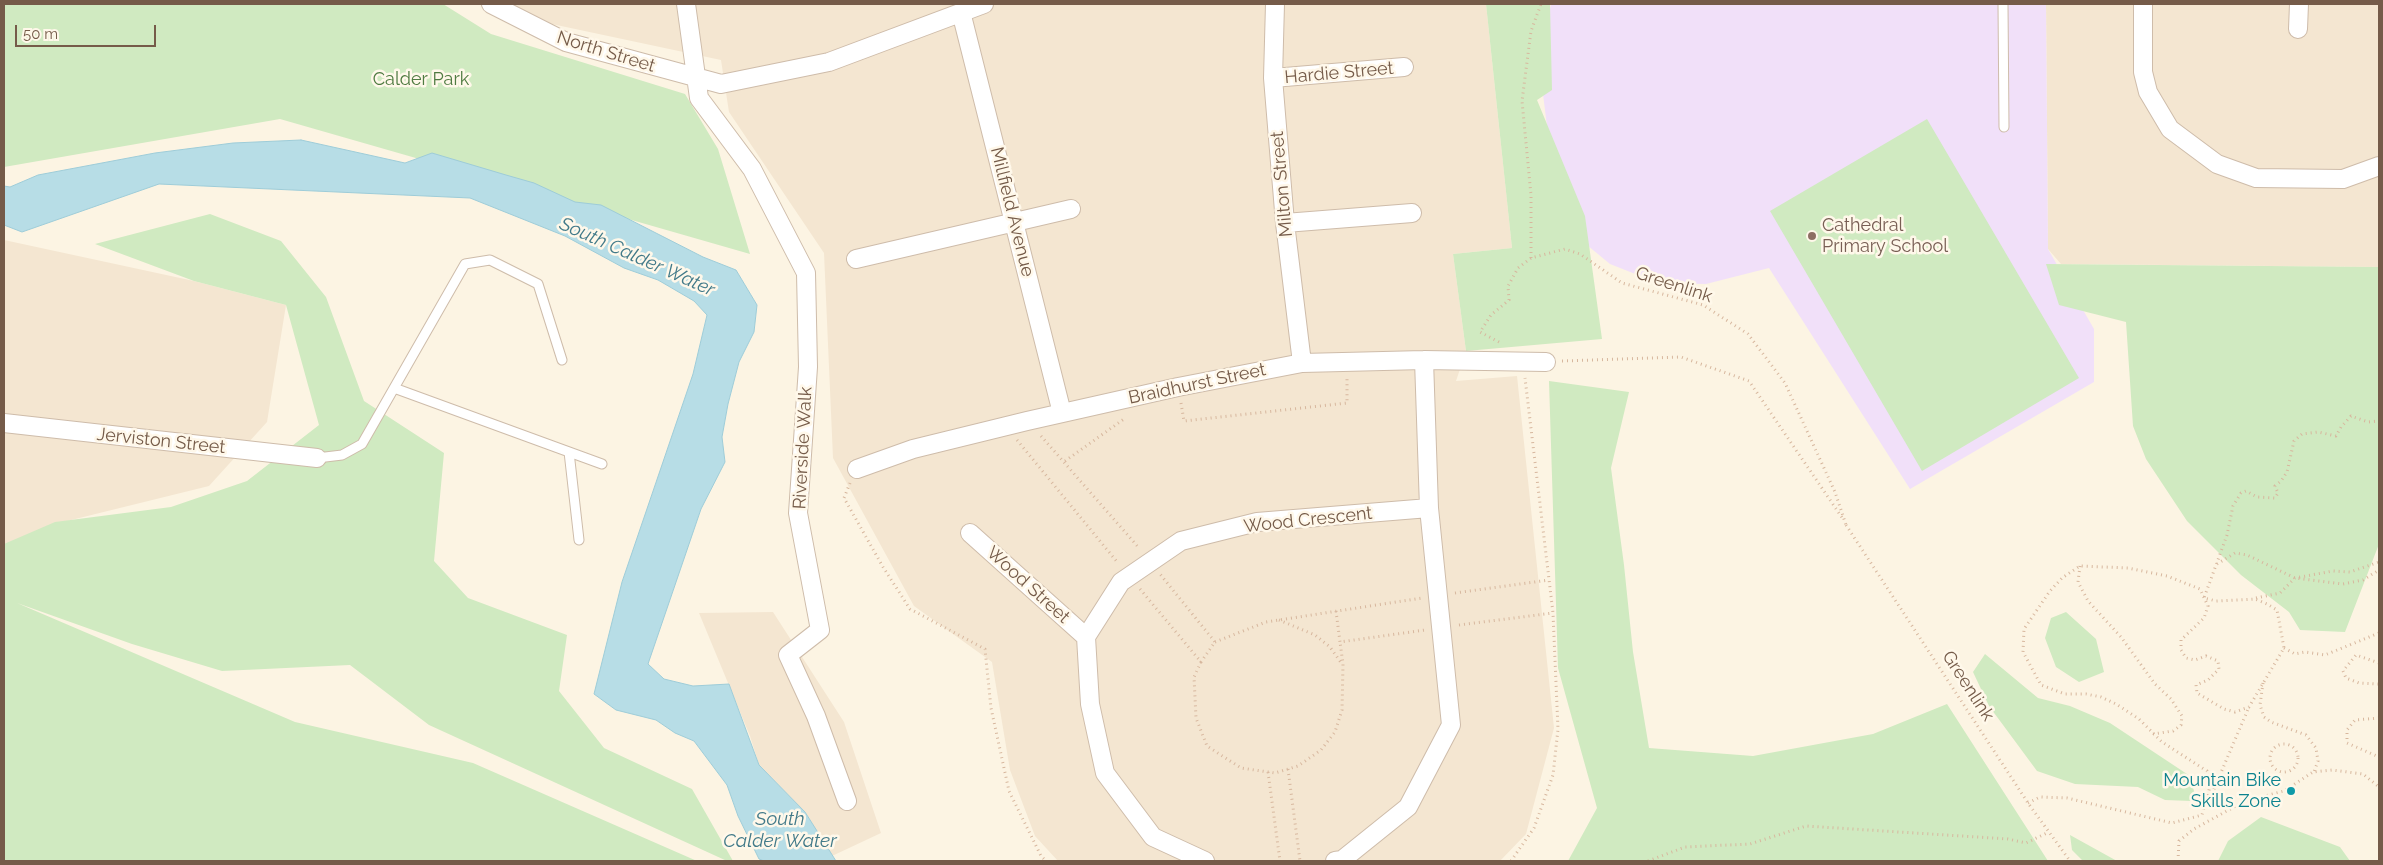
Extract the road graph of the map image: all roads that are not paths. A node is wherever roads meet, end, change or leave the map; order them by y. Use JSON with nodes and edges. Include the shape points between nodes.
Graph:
{"nodes":[{"id":1,"x":491,"y":4,"type":"edge"},
{"id":2,"x":686,"y":4,"type":"edge"},
{"id":3,"x":984,"y":4,"type":"edge"},
{"id":4,"x":1275,"y":4,"type":"edge"},
{"id":5,"x":2002,"y":4,"type":"edge"},
{"id":6,"x":2142,"y":4,"type":"edge"},
{"id":7,"x":2299,"y":4,"type":"edge"},
{"id":8,"x":961,"y":12,"type":"junction"},
{"id":9,"x":2298,"y":28,"type":"dead end"},
{"id":10,"x":1404,"y":67,"type":"dead end"},
{"id":11,"x":1273,"y":78,"type":"junction"},
{"id":12,"x":698,"y":79,"type":"junction"},
{"id":13,"x":2004,"y":127,"type":"dead end"},
{"id":14,"x":2379,"y":166,"type":"edge"},
{"id":15,"x":1070,"y":208,"type":"dead end"},
{"id":16,"x":1412,"y":213,"type":"dead end"},
{"id":17,"x":1014,"y":222,"type":"junction"},
{"id":18,"x":1285,"y":223,"type":"junction"},
{"id":19,"x":856,"y":259,"type":"dead end"},
{"id":20,"x":562,"y":360,"type":"dead end"},
{"id":21,"x":1424,"y":360,"type":"junction"},
{"id":22,"x":1546,"y":362,"type":"road end"},
{"id":23,"x":1302,"y":363,"type":"junction"},
{"id":24,"x":394,"y":388,"type":"junction"},
{"id":25,"x":1062,"y":413,"type":"junction"},
{"id":26,"x":4,"y":423,"type":"edge"},
{"id":27,"x":569,"y":452,"type":"junction"},
{"id":28,"x":318,"y":458,"type":"joint"},
{"id":29,"x":602,"y":464,"type":"dead end"},
{"id":30,"x":857,"y":469,"type":"road end"},
{"id":31,"x":1429,"y":508,"type":"junction"},
{"id":32,"x":970,"y":533,"type":"dead end"},
{"id":33,"x":579,"y":540,"type":"dead end"},
{"id":34,"x":1086,"y":637,"type":"junction"},
{"id":35,"x":847,"y":801,"type":"dead end"},
{"id":36,"x":1205,"y":861,"type":"edge"},
{"id":37,"x":1335,"y":861,"type":"edge"}],
"edges":[{"from":1,"to":12,"type":"street","name":"North Street","via":[[566,42]]},
{"from":2,"to":12,"type":"street"},
{"from":3,"to":8,"type":"street","name":"North Street"},
{"from":4,"to":11,"type":"street","name":"Milton Street"},
{"from":5,"to":13,"type":"lane"},
{"from":6,"to":14,"type":"street","via":[[2143,72],[2148,92],[2170,128],[2217,164],[2256,178],[2343,179]]},
{"from":7,"to":9,"type":"street"},
{"from":8,"to":12,"type":"street","name":"North Street","via":[[829,62],[721,84]]},
{"from":8,"to":17,"type":"street","name":"Millfield Avenue"},
{"from":10,"to":11,"type":"street","name":"Hardie Street"},
{"from":11,"to":18,"type":"street","name":"Milton Street"},
{"from":12,"to":35,"type":"street","name":"Riverside Walk","via":[[699,98],[752,169],[806,273],[808,368],[798,513],[820,630],[788,655],[816,716]]},
{"from":15,"to":17,"type":"street"},
{"from":16,"to":18,"type":"street"},
{"from":17,"to":19,"type":"street"},
{"from":17,"to":25,"type":"street","name":"Millfield Avenue"},
{"from":18,"to":23,"type":"street","name":"Milton Street"},
{"from":20,"to":24,"type":"lane","via":[[538,284],[490,260],[465,264]]},
{"from":21,"to":22,"type":"street","name":"Braidhurst Street"},
{"from":21,"to":23,"type":"street","name":"Braidhurst Street"},
{"from":21,"to":31,"type":"street"},
{"from":23,"to":25,"type":"street","name":"Braidhurst Street"},
{"from":24,"to":27,"type":"lane"},
{"from":24,"to":28,"type":"lane","via":[[362,444],[342,455]]},
{"from":25,"to":30,"type":"street","name":"Braidhurst Street","via":[[913,449]]},
{"from":26,"to":28,"type":"street","name":"Jerviston Street"},
{"from":27,"to":29,"type":"lane"},
{"from":27,"to":33,"type":"lane"},
{"from":31,"to":34,"type":"street","name":"Wood Crescent","via":[[1257,522],[1181,541],[1121,582]]},
{"from":31,"to":37,"type":"street","via":[[1451,724],[1408,807],[1342,860]]},
{"from":32,"to":34,"type":"street","name":"Wood Street"},
{"from":34,"to":36,"type":"street","via":[[1090,704],[1105,773],[1153,837]]}]}
